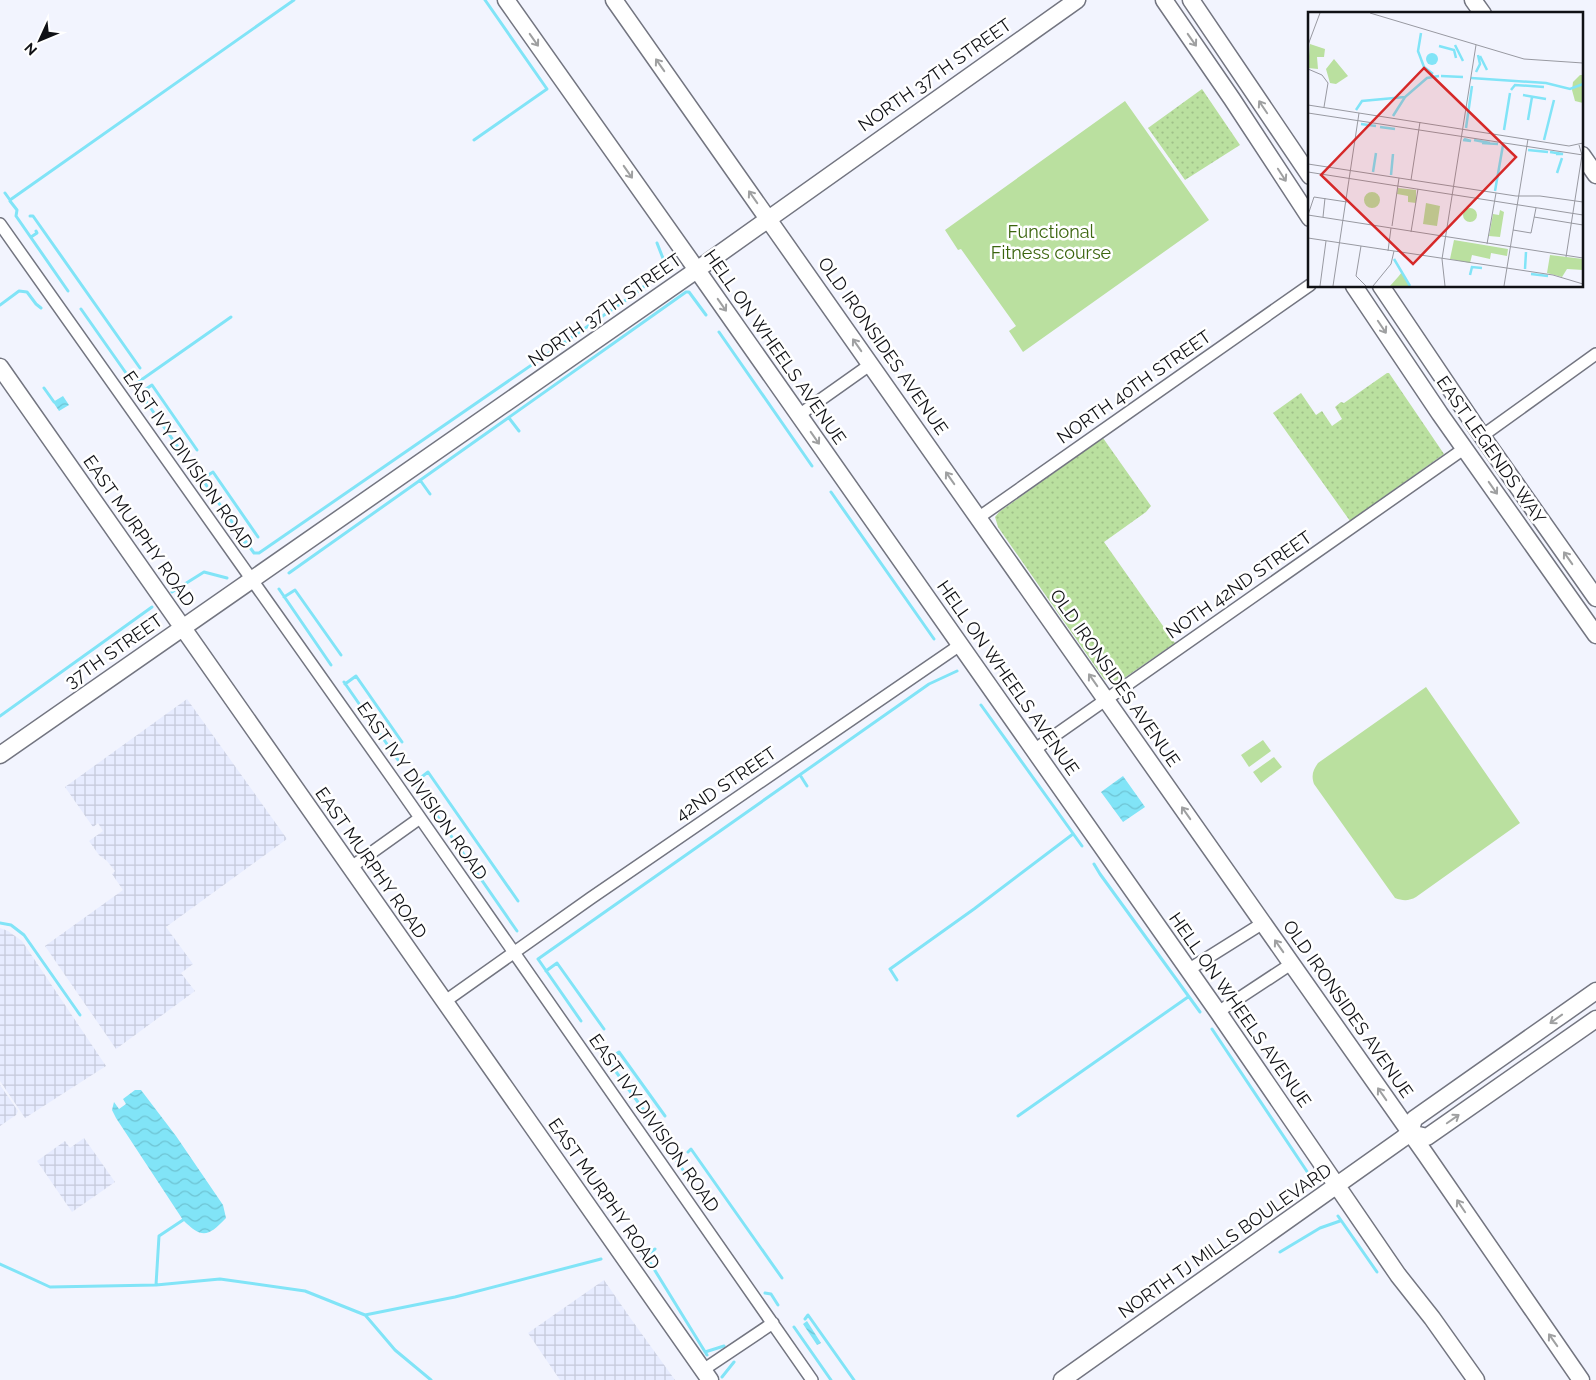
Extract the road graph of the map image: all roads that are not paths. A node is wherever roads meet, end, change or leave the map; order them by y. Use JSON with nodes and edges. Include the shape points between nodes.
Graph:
{"nodes":[{"id":1,"x":506,"y":0,"type":"edge"},
{"id":2,"x":614,"y":0,"type":"edge"},
{"id":3,"x":1077,"y":0,"type":"edge"},
{"id":4,"x":1164,"y":0,"type":"edge"},
{"id":5,"x":1191,"y":0,"type":"edge"},
{"id":6,"x":1473,"y":0,"type":"edge"},
{"id":7,"x":1482,"y":12,"type":"edge"},
{"id":8,"x":1584,"y":158,"type":"edge"},
{"id":9,"x":1308,"y":173,"type":"edge"},
{"id":10,"x":1596,"y":174,"type":"edge"},
{"id":11,"x":1308,"y":215,"type":"edge"},
{"id":12,"x":768,"y":219,"type":"junction"},
{"id":13,"x":0,"y":224,"type":"edge"},
{"id":14,"x":697,"y":270,"type":"junction"},
{"id":15,"x":1308,"y":286,"type":"edge"},
{"id":16,"x":1355,"y":288,"type":"edge"},
{"id":17,"x":1382,"y":288,"type":"edge"},
{"id":18,"x":1596,"y":354,"type":"edge"},
{"id":19,"x":871,"y":364,"type":"junction"},
{"id":20,"x":0,"y":367,"type":"edge"},
{"id":21,"x":1440,"y":414,"type":"junction"},
{"id":22,"x":799,"y":415,"type":"junction"},
{"id":23,"x":1482,"y":436,"type":"junction"},
{"id":24,"x":1465,"y":448,"type":"junction"},
{"id":25,"x":1502,"y":465,"type":"junction"},
{"id":26,"x":978,"y":518,"type":"junction"},
{"id":27,"x":251,"y":579,"type":"junction"},
{"id":28,"x":1596,"y":598,"type":"edge"},
{"id":29,"x":182,"y":627,"type":"junction"},
{"id":30,"x":1596,"y":636,"type":"edge"},
{"id":31,"x":960,"y":645,"type":"junction"},
{"id":32,"x":1106,"y":700,"type":"junction"},
{"id":33,"x":1034,"y":750,"type":"junction"},
{"id":34,"x":0,"y":755,"type":"edge"},
{"id":35,"x":420,"y":818,"type":"junction"},
{"id":36,"x":350,"y":868,"type":"junction"},
{"id":37,"x":1263,"y":924,"type":"junction"},
{"id":38,"x":514,"y":954,"type":"junction"},
{"id":39,"x":1292,"y":964,"type":"junction"},
{"id":40,"x":1188,"y":970,"type":"junction"},
{"id":41,"x":1596,"y":991,"type":"edge"},
{"id":42,"x":444,"y":1002,"type":"junction"},
{"id":43,"x":1218,"y":1012,"type":"junction"},
{"id":44,"x":1596,"y":1019,"type":"edge"},
{"id":45,"x":1410,"y":1133,"type":"junction"},
{"id":46,"x":1337,"y":1186,"type":"junction"},
{"id":47,"x":773,"y":1324,"type":"junction"},
{"id":48,"x":707,"y":1375,"type":"edge"},
{"id":49,"x":812,"y":1380,"type":"edge"},
{"id":50,"x":1062,"y":1380,"type":"edge"},
{"id":51,"x":1476,"y":1380,"type":"edge"},
{"id":52,"x":1581,"y":1380,"type":"edge"}],
"edges":[{"from":1,"to":14,"type":"street","name":"HELL ON WHEELS AVENUE","one_way":true},
{"from":12,"to":2,"type":"street","name":"OLD IRONSIDES AVENUE","one_way":true},
{"from":3,"to":12,"type":"street","name":"NORTH 37TH STREET"},
{"from":4,"to":11,"type":"street","one_way":true},
{"from":9,"to":5,"type":"street","one_way":true},
{"from":6,"to":7,"type":"street"},
{"from":8,"to":10,"type":"street"},
{"from":12,"to":14,"type":"street","name":"NORTH 37TH STREET"},
{"from":19,"to":12,"type":"street","name":"OLD IRONSIDES AVENUE","one_way":true},
{"from":13,"to":27,"type":"street","name":"EAST IVY DIVISION ROAD"},
{"from":14,"to":22,"type":"street","name":"HELL ON WHEELS AVENUE","one_way":true},
{"from":14,"to":27,"type":"street","name":"NORTH 37TH STREET"},
{"from":15,"to":26,"type":"street","name":"NORTH 40TH STREET"},
{"from":16,"to":21,"type":"street","name":"EAST LEGENDS WAY","one_way":true},
{"from":17,"to":23,"type":"street","name":"EAST LEGENDS WAY"},
{"from":18,"to":23,"type":"street"},
{"from":19,"to":22,"type":"street"},
{"from":26,"to":19,"type":"street","name":"OLD IRONSIDES AVENUE","one_way":true},
{"from":20,"to":29,"type":"street","name":"EAST MURPHY ROAD"},
{"from":21,"to":23,"type":"street","via":[[1464,433]]},
{"from":21,"to":24,"type":"street","name":"EAST LEGENDS WAY"},
{"from":22,"to":31,"type":"street","name":"HELL ON WHEELS AVENUE","one_way":true},
{"from":23,"to":25,"type":"street","name":"EAST LEGENDS WAY"},
{"from":24,"to":25,"type":"street","via":[[1479,448]]},
{"from":24,"to":30,"type":"street","name":"EAST LEGENDS WAY","one_way":true},
{"from":24,"to":32,"type":"street","name":"NOTH 42ND STREET"},
{"from":28,"to":25,"type":"street","name":"EAST LEGENDS WAY","one_way":true},
{"from":32,"to":26,"type":"street","name":"OLD IRONSIDES AVENUE","one_way":true},
{"from":27,"to":29,"type":"street","name":"37TH STREET"},
{"from":27,"to":35,"type":"street","name":"EAST IVY DIVISION ROAD"},
{"from":29,"to":34,"type":"street","name":"37TH STREET"},
{"from":29,"to":36,"type":"street","name":"EAST MURPHY ROAD"},
{"from":31,"to":33,"type":"street","name":"HELL ON WHEELS AVENUE"},
{"from":31,"to":38,"type":"street","name":"42ND STREET"},
{"from":32,"to":33,"type":"street","name":"NOTH 42ND STREET"},
{"from":37,"to":32,"type":"street","name":"OLD IRONSIDES AVENUE","one_way":true},
{"from":33,"to":40,"type":"street","name":"HELL ON WHEELS AVENUE"},
{"from":35,"to":36,"type":"street"},
{"from":35,"to":38,"type":"street","name":"EAST IVY DIVISION ROAD"},
{"from":36,"to":42,"type":"street","name":"EAST MURPHY ROAD"},
{"from":39,"to":37,"type":"street","name":"OLD IRONSIDES AVENUE","one_way":true},
{"from":37,"to":40,"type":"street"},
{"from":38,"to":42,"type":"street","name":"42ND STREET"},
{"from":38,"to":47,"type":"street","name":"EAST IVY DIVISION ROAD"},
{"from":39,"to":43,"type":"street"},
{"from":45,"to":39,"type":"street","name":"OLD IRONSIDES AVENUE","one_way":true},
{"from":40,"to":43,"type":"street","name":"HELL ON WHEELS AVENUE"},
{"from":41,"to":45,"type":"street","name":"NORTH TJ MILLS BOULEVARD","one_way":true,"via":[[1414,1119]]},
{"from":42,"to":48,"type":"street","name":"EAST MURPHY ROAD"},
{"from":43,"to":46,"type":"street","name":"HELL ON WHEELS AVENUE"},
{"from":45,"to":44,"type":"street","one_way":true,"via":[[1427,1137]]},
{"from":45,"to":46,"type":"street","name":"NORTH TJ MILLS BOULEVARD"},
{"from":52,"to":45,"type":"street","name":"OLD IRONSIDES AVENUE","one_way":true},
{"from":46,"to":50,"type":"street","name":"NORTH TJ MILLS BOULEVARD"},
{"from":46,"to":51,"type":"street","name":"HELL ON WHEELS AVENUE"},
{"from":47,"to":48,"type":"street"},
{"from":47,"to":49,"type":"street","name":"EAST IVY DIVISION ROAD"}]}
